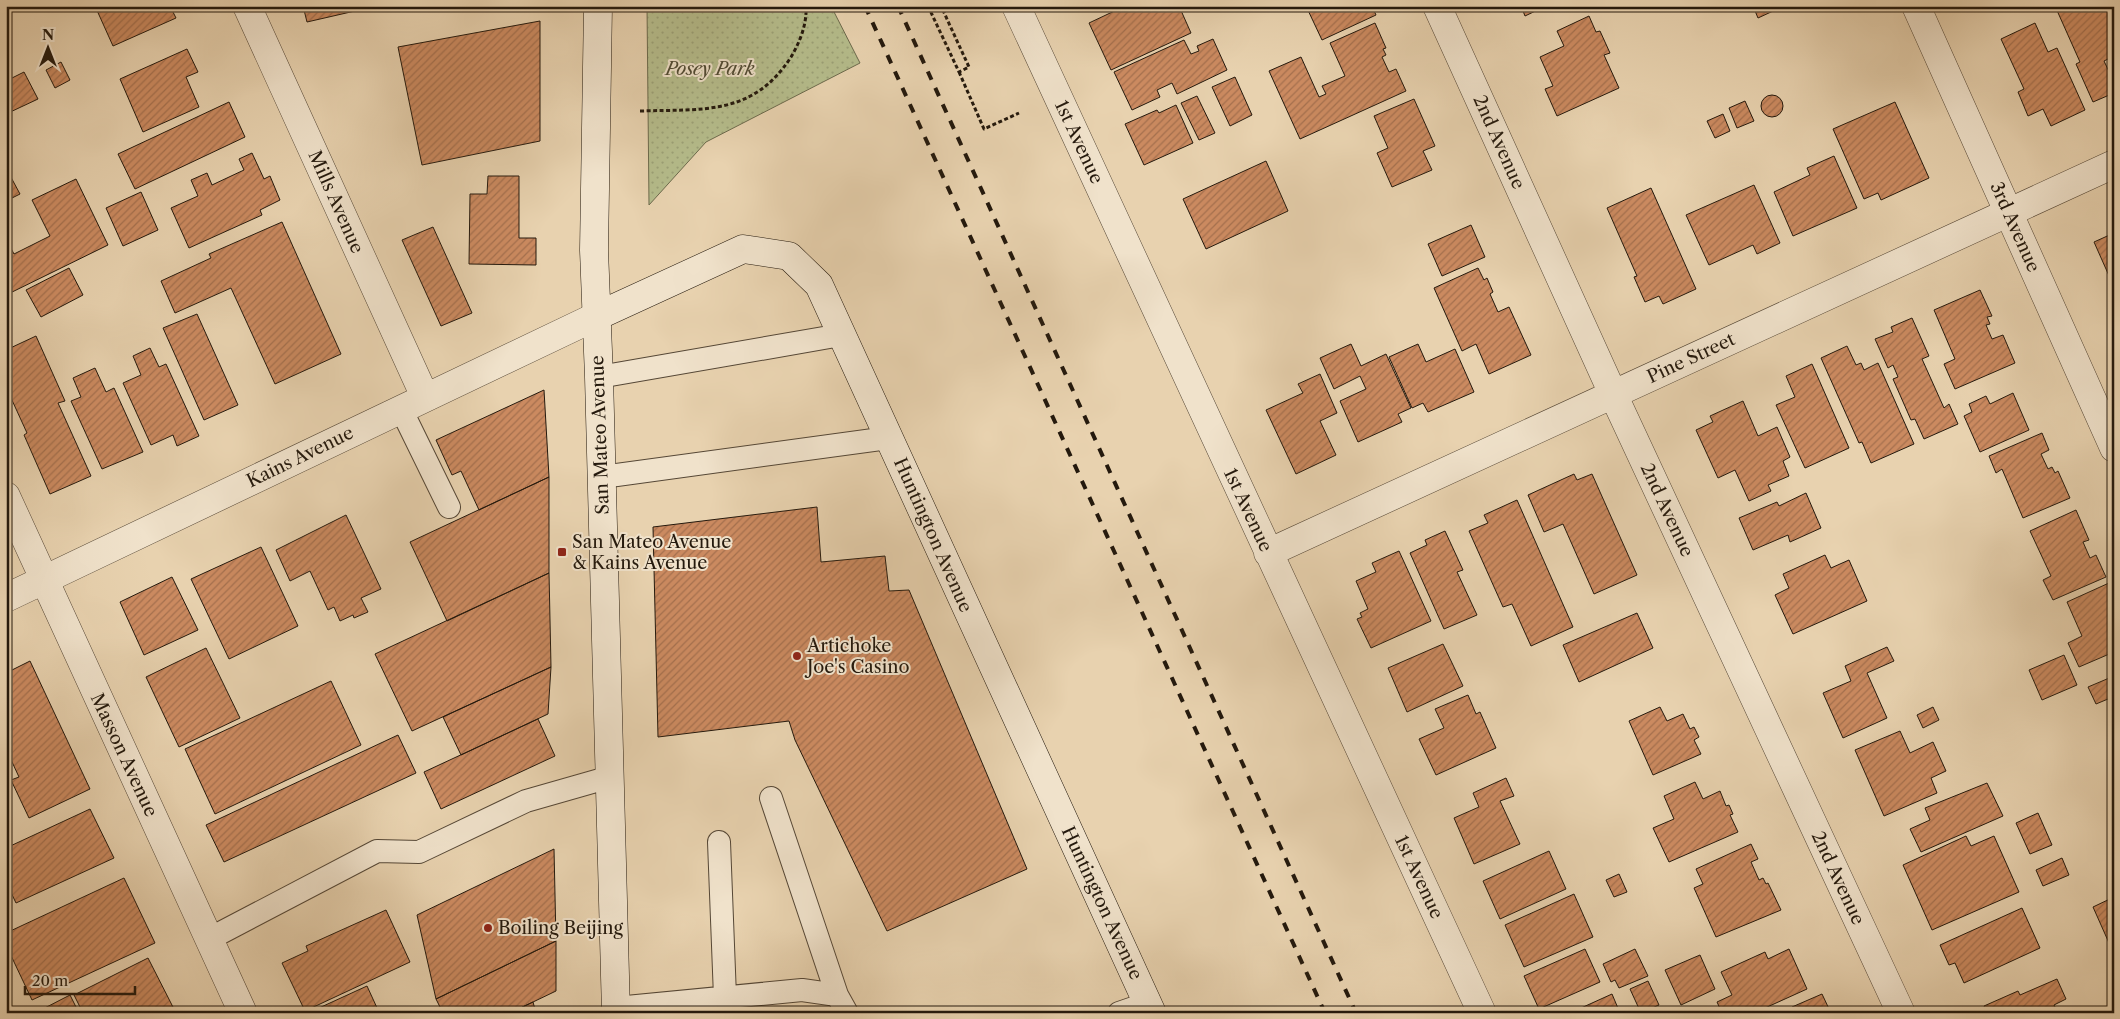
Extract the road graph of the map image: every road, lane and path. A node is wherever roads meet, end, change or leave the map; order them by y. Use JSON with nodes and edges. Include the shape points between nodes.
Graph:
{"nodes":[{"id":1,"x":247,"y":6,"type":"edge"},
{"id":2,"x":598,"y":6,"type":"edge"},
{"id":3,"x":806,"y":6,"type":"edge"},
{"id":4,"x":928,"y":6,"type":"edge"},
{"id":5,"x":941,"y":6,"type":"edge"},
{"id":6,"x":1016,"y":6,"type":"edge"},
{"id":7,"x":1437,"y":6,"type":"edge"},
{"id":8,"x":1916,"y":6,"type":"edge"},
{"id":9,"x":959,"y":72,"type":"junction"},
{"id":10,"x":640,"y":112,"type":"dead end"},
{"id":11,"x":1019,"y":113,"type":"dead end"},
{"id":12,"x":2114,"y":164,"type":"edge"},
{"id":13,"x":2008,"y":213,"type":"junction"},
{"id":14,"x":596,"y":317,"type":"junction"},
{"id":15,"x":841,"y":335,"type":"junction"},
{"id":16,"x":599,"y":378,"type":"junction"},
{"id":17,"x":1614,"y":394,"type":"junction"},
{"id":18,"x":413,"y":403,"type":"junction"},
{"id":19,"x":888,"y":438,"type":"junction"},
{"id":20,"x":2114,"y":448,"type":"edge"},
{"id":21,"x":602,"y":477,"type":"junction"},
{"id":22,"x":6,"y":496,"type":"edge"},
{"id":23,"x":449,"y":508,"type":"dead end"},
{"id":24,"x":1268,"y":553,"type":"junction"},
{"id":25,"x":44,"y":580,"type":"junction"},
{"id":26,"x":6,"y":598,"type":"edge"},
{"id":27,"x":610,"y":777,"type":"junction"},
{"id":28,"x":771,"y":798,"type":"dead end"},
{"id":29,"x":719,"y":842,"type":"dead end"},
{"id":30,"x":209,"y":939,"type":"junction"},
{"id":31,"x":725,"y":997,"type":"junction"},
{"id":32,"x":842,"y":1004,"type":"edge"},
{"id":33,"x":1150,"y":1008,"type":"edge"},
{"id":34,"x":616,"y":1010,"type":"edge"},
{"id":35,"x":242,"y":1013,"type":"edge"},
{"id":36,"x":1119,"y":1013,"type":"edge"},
{"id":37,"x":1482,"y":1013,"type":"edge"},
{"id":38,"x":1901,"y":1013,"type":"edge"}],
"edges":[{"from":1,"to":18,"type":"street","name":"Mills Avenue"},
{"from":2,"to":14,"type":"street","name":"San Mateo Avenue"},
{"from":3,"to":10,"type":"path","via":[[799,43],[781,72],[755,95],[730,106]]},
{"from":4,"to":9,"type":"path"},
{"from":5,"to":9,"type":"path","via":[[969,67]]},
{"from":6,"to":24,"type":"street","name":"1st Avenue"},
{"from":7,"to":17,"type":"street","name":"2nd Avenue"},
{"from":8,"to":13,"type":"street","name":"3rd Avenue"},
{"from":9,"to":11,"type":"path","via":[[984,129]]},
{"from":12,"to":13,"type":"street","name":"Pine Street"},
{"from":13,"to":17,"type":"street","name":"Pine Street"},
{"from":13,"to":20,"type":"street","name":"3rd Avenue"},
{"from":14,"to":15,"type":"street","name":"Huntington Avenue","via":[[743,249],[790,256],[819,285]]},
{"from":14,"to":16,"type":"street","name":"San Mateo Avenue"},
{"from":14,"to":18,"type":"street","name":"Kains Avenue"},
{"from":15,"to":16,"type":"lane"},
{"from":15,"to":19,"type":"street","name":"Huntington Avenue"},
{"from":16,"to":21,"type":"street","name":"San Mateo Avenue"},
{"from":17,"to":24,"type":"street","name":"Pine Street"},
{"from":17,"to":38,"type":"street","name":"2nd Avenue"},
{"from":18,"to":23,"type":"lane"},
{"from":18,"to":25,"type":"street","name":"Kains Avenue"},
{"from":19,"to":21,"type":"lane"},
{"from":19,"to":33,"type":"street","name":"Huntington Avenue"},
{"from":21,"to":27,"type":"street","name":"San Mateo Avenue"},
{"from":22,"to":25,"type":"street","name":"Masson Avenue"},
{"from":24,"to":37,"type":"street","name":"1st Avenue"},
{"from":25,"to":26,"type":"street","name":"Kains Avenue"},
{"from":25,"to":30,"type":"street","name":"Masson Avenue"},
{"from":27,"to":30,"type":"lane","via":[[526,801],[419,852],[377,851]]},
{"from":27,"to":34,"type":"street","name":"San Mateo Avenue"},
{"from":28,"to":32,"type":"lane"},
{"from":29,"to":31,"type":"lane"},
{"from":30,"to":35,"type":"street","name":"Masson Avenue"},
{"from":31,"to":32,"type":"lane","via":[[802,990]]},
{"from":31,"to":34,"type":"lane"},
{"from":33,"to":36,"type":"lane"}]}
